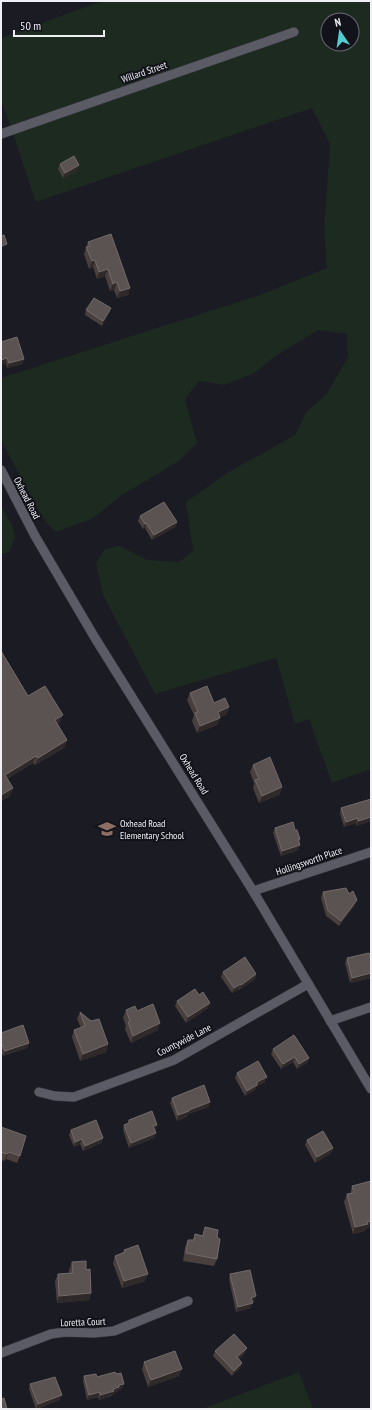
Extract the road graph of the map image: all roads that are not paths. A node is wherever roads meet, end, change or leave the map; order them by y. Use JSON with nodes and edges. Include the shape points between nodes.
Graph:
{"nodes":[{"id":1,"x":294,"y":32,"type":"dead end"},
{"id":2,"x":1,"y":134,"type":"edge"},
{"id":3,"x":1,"y":470,"type":"edge"},
{"id":4,"x":371,"y":852,"type":"edge"},
{"id":5,"x":253,"y":891,"type":"junction"},
{"id":6,"x":308,"y":984,"type":"junction"},
{"id":7,"x":371,"y":1007,"type":"edge"},
{"id":8,"x":330,"y":1021,"type":"junction"},
{"id":9,"x":371,"y":1089,"type":"edge"},
{"id":10,"x":39,"y":1092,"type":"dead end"},
{"id":11,"x":188,"y":1301,"type":"dead end"},
{"id":12,"x":1,"y":1353,"type":"edge"}],
"edges":[{"from":1,"to":2,"type":"street","name":"Willard Street"},
{"from":3,"to":5,"type":"street","name":"Oxhead Road","via":[[35,536],[95,638]]},
{"from":4,"to":5,"type":"street","name":"Hollingsworth Place"},
{"from":5,"to":6,"type":"street","name":"Oxhead Road"},
{"from":6,"to":8,"type":"street","name":"Oxhead Road"},
{"from":6,"to":10,"type":"street","name":"Countywide Lane","via":[[174,1060],[74,1097]]},
{"from":7,"to":8,"type":"street"},
{"from":8,"to":9,"type":"street","name":"Oxhead Road"},
{"from":11,"to":12,"type":"street","name":"Loretta Court","via":[[114,1331],[51,1334]]}]}
